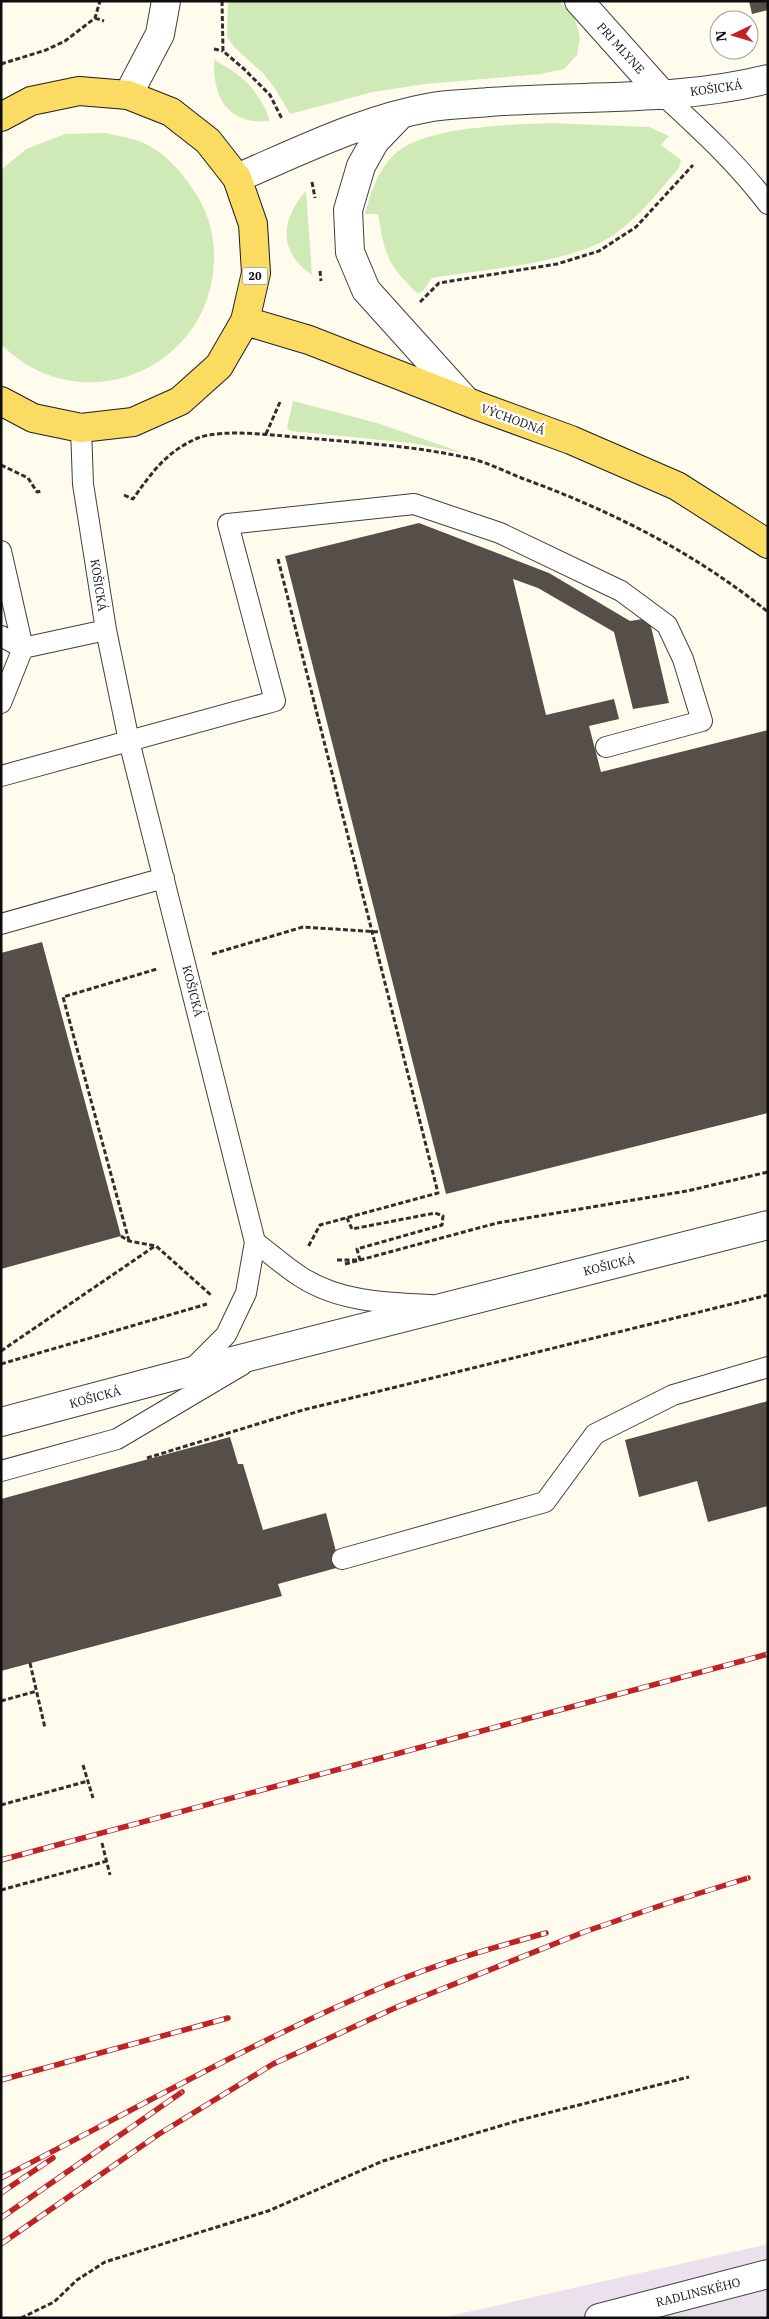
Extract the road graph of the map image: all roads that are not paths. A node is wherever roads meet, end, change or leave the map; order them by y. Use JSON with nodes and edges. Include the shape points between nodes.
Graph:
{"nodes":[{"id":1,"x":166,"y":1,"type":"edge"},
{"id":2,"x":579,"y":1,"type":"edge"},
{"id":3,"x":768,"y":79,"type":"edge"},
{"id":4,"x":128,"y":95,"type":"junction"},
{"id":5,"x":663,"y":95,"type":"junction"},
{"id":6,"x":402,"y":114,"type":"junction"},
{"id":7,"x":1,"y":117,"type":"edge"},
{"id":8,"x":237,"y":178,"type":"junction"},
{"id":9,"x":768,"y":204,"type":"edge"},
{"id":10,"x":245,"y":321,"type":"junction"},
{"id":11,"x":466,"y":401,"type":"junction"},
{"id":12,"x":1,"y":402,"type":"edge"},
{"id":13,"x":81,"y":428,"type":"junction"},
{"id":14,"x":768,"y":544,"type":"edge"},
{"id":15,"x":1,"y":551,"type":"edge"},
{"id":16,"x":106,"y":630,"type":"junction"},
{"id":17,"x":1,"y":636,"type":"edge"},
{"id":18,"x":22,"y":648,"type":"junction"},
{"id":19,"x":1,"y":663,"type":"edge"},
{"id":20,"x":1,"y":703,"type":"edge"},
{"id":21,"x":129,"y":741,"type":"junction"},
{"id":22,"x":606,"y":747,"type":"dead end"},
{"id":23,"x":1,"y":776,"type":"edge"},
{"id":24,"x":164,"y":878,"type":"junction"},
{"id":25,"x":1,"y":924,"type":"edge"},
{"id":26,"x":768,"y":1225,"type":"edge"},
{"id":27,"x":255,"y":1242,"type":"junction"},
{"id":28,"x":450,"y":1306,"type":"junction"},
{"id":29,"x":262,"y":1353,"type":"junction"},
{"id":30,"x":768,"y":1367,"type":"edge"},
{"id":31,"x":188,"y":1372,"type":"junction"},
{"id":32,"x":1,"y":1422,"type":"edge"},
{"id":33,"x":1,"y":1471,"type":"edge"},
{"id":34,"x":342,"y":1559,"type":"dead end"},
{"id":35,"x":768,"y":2274,"type":"edge"},
{"id":36,"x":599,"y":2318,"type":"edge"}],
"edges":[{"from":1,"to":4,"type":"street","via":[[160,34]]},
{"from":2,"to":5,"type":"street","name":"PRI MLYNE"},
{"from":3,"to":5,"type":"street","name":"KOŠICKÁ","via":[[740,86]]},
{"from":4,"to":7,"type":"main road","number":"20","via":[[79,91],[31,101]]},
{"from":4,"to":8,"type":"main road","number":"20","via":[[171,112],[208,141]]},
{"from":5,"to":6,"type":"street","name":"KOŠICKÁ","via":[[540,98],[433,107]]},
{"from":5,"to":9,"type":"lane","via":[[715,142]]},
{"from":6,"to":8,"type":"street","name":"KOŠICKÁ","via":[[349,130]]},
{"from":6,"to":11,"type":"street","via":[[375,140],[361,166],[348,210],[350,252],[366,290]]},
{"from":8,"to":10,"type":"main road","number":"20","via":[[253,224],[256,273]]},
{"from":10,"to":11,"type":"main road","name":"VÝCHODNÁ","via":[[309,340]]},
{"from":10,"to":13,"type":"main road","number":"20","via":[[219,366],[180,401],[133,422]]},
{"from":11,"to":14,"type":"main road","name":"VÝCHODNÁ","via":[[571,440],[677,486]]},
{"from":12,"to":13,"type":"main road","number":"20","via":[[33,418]]},
{"from":13,"to":16,"type":"lane","name":"KOŠICKÁ","via":[[83,484]]},
{"from":15,"to":18,"type":"lane"},
{"from":16,"to":18,"type":"lane"},
{"from":16,"to":21,"type":"lane","name":"KOŠICKÁ"},
{"from":17,"to":18,"type":"lane"},
{"from":18,"to":19,"type":"lane"},
{"from":18,"to":20,"type":"lane"},
{"from":21,"to":22,"type":"lane","via":[[275,701],[228,524],[414,504],[500,533],[621,591],[667,625],[683,659],[702,721]]},
{"from":21,"to":23,"type":"lane"},
{"from":21,"to":24,"type":"lane","name":"KOŠICKÁ"},
{"from":24,"to":25,"type":"lane"},
{"from":24,"to":27,"type":"lane","name":"KOŠICKÁ"},
{"from":26,"to":28,"type":"street","name":"KOŠICKÁ"},
{"from":27,"to":28,"type":"lane","name":"KOŠICKÁ","via":[[301,1277],[330,1292],[374,1302]]},
{"from":27,"to":31,"type":"lane","name":"KOŠICKÁ","via":[[246,1293],[226,1335]]},
{"from":28,"to":29,"type":"street","name":"KOŠICKÁ"},
{"from":29,"to":31,"type":"street","name":"KOŠICKÁ"},
{"from":29,"to":33,"type":"lane","via":[[117,1439]]},
{"from":30,"to":34,"type":"lane","via":[[673,1395],[596,1434],[545,1502]]},
{"from":31,"to":32,"type":"street","name":"KOŠICKÁ"},
{"from":35,"to":36,"type":"street","name":"RADLINSKÉHO"}]}
